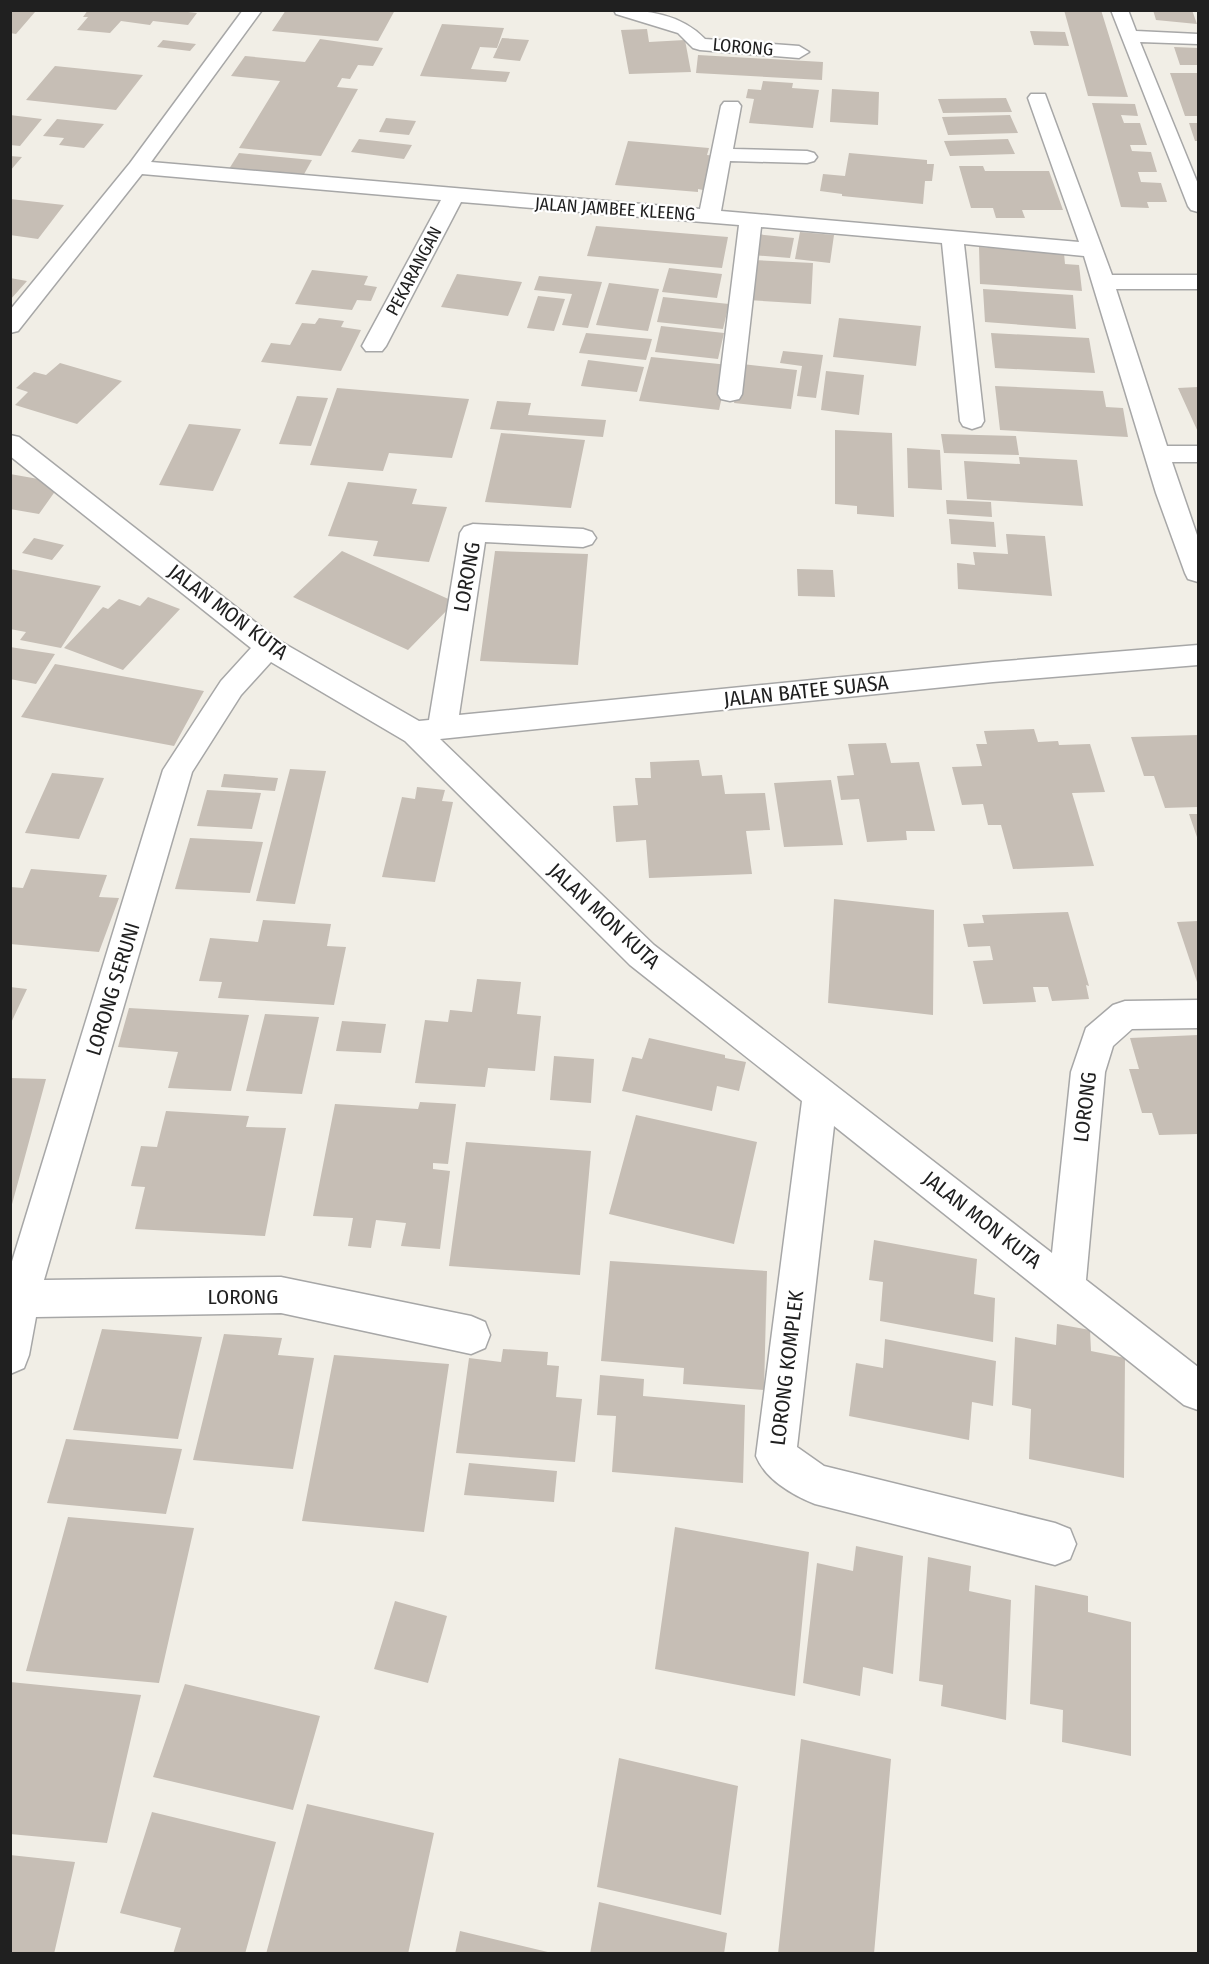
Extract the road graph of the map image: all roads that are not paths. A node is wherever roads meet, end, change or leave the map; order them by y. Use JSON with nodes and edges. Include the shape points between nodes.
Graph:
{"nodes":[{"id":1,"x":253,"y":10,"type":"edge"},
{"id":2,"x":623,"y":10,"type":"edge"},
{"id":3,"x":1119,"y":10,"type":"edge"},
{"id":4,"x":1129,"y":36,"type":"junction"},
{"id":5,"x":1198,"y":39,"type":"edge"},
{"id":6,"x":799,"y":52,"type":"dead end"},
{"id":7,"x":1038,"y":98,"type":"dead end"},
{"id":8,"x":731,"y":106,"type":"dead end"},
{"id":9,"x":721,"y":154,"type":"junction"},
{"id":10,"x":807,"y":157,"type":"dead end"},
{"id":11,"x":137,"y":167,"type":"junction"},
{"id":12,"x":453,"y":197,"type":"junction"},
{"id":13,"x":1198,"y":206,"type":"edge"},
{"id":14,"x":709,"y":215,"type":"junction"},
{"id":15,"x":751,"y":218,"type":"junction"},
{"id":16,"x":952,"y":237,"type":"junction"},
{"id":17,"x":1093,"y":250,"type":"junction"},
{"id":18,"x":1103,"y":282,"type":"junction"},
{"id":19,"x":1198,"y":282,"type":"edge"},
{"id":20,"x":10,"y":326,"type":"edge"},
{"id":21,"x":374,"y":346,"type":"dead end"},
{"id":22,"x":730,"y":394,"type":"dead end"},
{"id":23,"x":972,"y":421,"type":"dead end"},
{"id":24,"x":10,"y":443,"type":"edge"},
{"id":25,"x":1157,"y":454,"type":"junction"},
{"id":26,"x":1198,"y":454,"type":"edge"},
{"id":27,"x":583,"y":538,"type":"dead end"},
{"id":28,"x":1198,"y":573,"type":"edge"},
{"id":29,"x":267,"y":647,"type":"junction"},
{"id":30,"x":1198,"y":655,"type":"edge"},
{"id":31,"x":428,"y":731,"type":"junction"},
{"id":32,"x":1198,"y":1014,"type":"edge"},
{"id":33,"x":820,"y":1093,"type":"junction"},
{"id":34,"x":1067,"y":1286,"type":"junction"},
{"id":35,"x":15,"y":1299,"type":"edge"},
{"id":36,"x":471,"y":1335,"type":"dead end"},
{"id":37,"x":10,"y":1355,"type":"edge"},
{"id":38,"x":1198,"y":1391,"type":"edge"},
{"id":39,"x":1055,"y":1544,"type":"dead end"}],
"edges":[{"from":1,"to":11,"type":"street"},
{"from":2,"to":6,"type":"street","name":"LORONG","via":[[685,29],[700,44]]},
{"from":3,"to":4,"type":"lane"},
{"from":4,"to":5,"type":"lane"},
{"from":4,"to":13,"type":"lane"},
{"from":7,"to":17,"type":"street"},
{"from":8,"to":9,"type":"street"},
{"from":9,"to":10,"type":"street"},
{"from":9,"to":14,"type":"street"},
{"from":11,"to":12,"type":"street","name":"JALAN JAMBEE KLEENG"},
{"from":11,"to":20,"type":"street"},
{"from":12,"to":14,"type":"street","name":"JALAN JAMBEE KLEENG"},
{"from":12,"to":21,"type":"street","name":"PEKARANGAN"},
{"from":14,"to":15,"type":"street","name":"JALAN JAMBEE KLEENG"},
{"from":15,"to":16,"type":"street","name":"JALAN JAMBEE KLEENG"},
{"from":15,"to":22,"type":"street"},
{"from":16,"to":17,"type":"street","name":"JALAN JAMBEE KLEENG"},
{"from":16,"to":23,"type":"street"},
{"from":17,"to":18,"type":"street"},
{"from":18,"to":19,"type":"street"},
{"from":18,"to":25,"type":"street"},
{"from":24,"to":29,"type":"street","name":"JALAN MON KUTA"},
{"from":25,"to":26,"type":"street"},
{"from":25,"to":28,"type":"street"},
{"from":27,"to":31,"type":"street","name":"LORONG","via":[[473,533]]},
{"from":29,"to":31,"type":"street","name":"JALAN MON KUTA"},
{"from":29,"to":35,"type":"street","name":"LORONG SERUNI","via":[[231,688],[178,770]]},
{"from":30,"to":31,"type":"street","name":"JALAN BATEE SUASA","via":[[993,672]]},
{"from":31,"to":33,"type":"street","name":"JALAN MON KUTA","via":[[642,955]]},
{"from":32,"to":34,"type":"street","name":"LORONG","via":[[1125,1015],[1098,1038],[1088,1072]]},
{"from":33,"to":34,"type":"street","name":"JALAN MON KUTA"},
{"from":33,"to":39,"type":"street","name":"LORONG KOMPLEK","via":[[776,1456],[815,1484]]},
{"from":34,"to":38,"type":"street","name":"JALAN MON KUTA"},
{"from":35,"to":36,"type":"street","name":"LORONG","via":[[281,1295]]},
{"from":35,"to":37,"type":"street","name":"LORONG SERUNI"}]}
